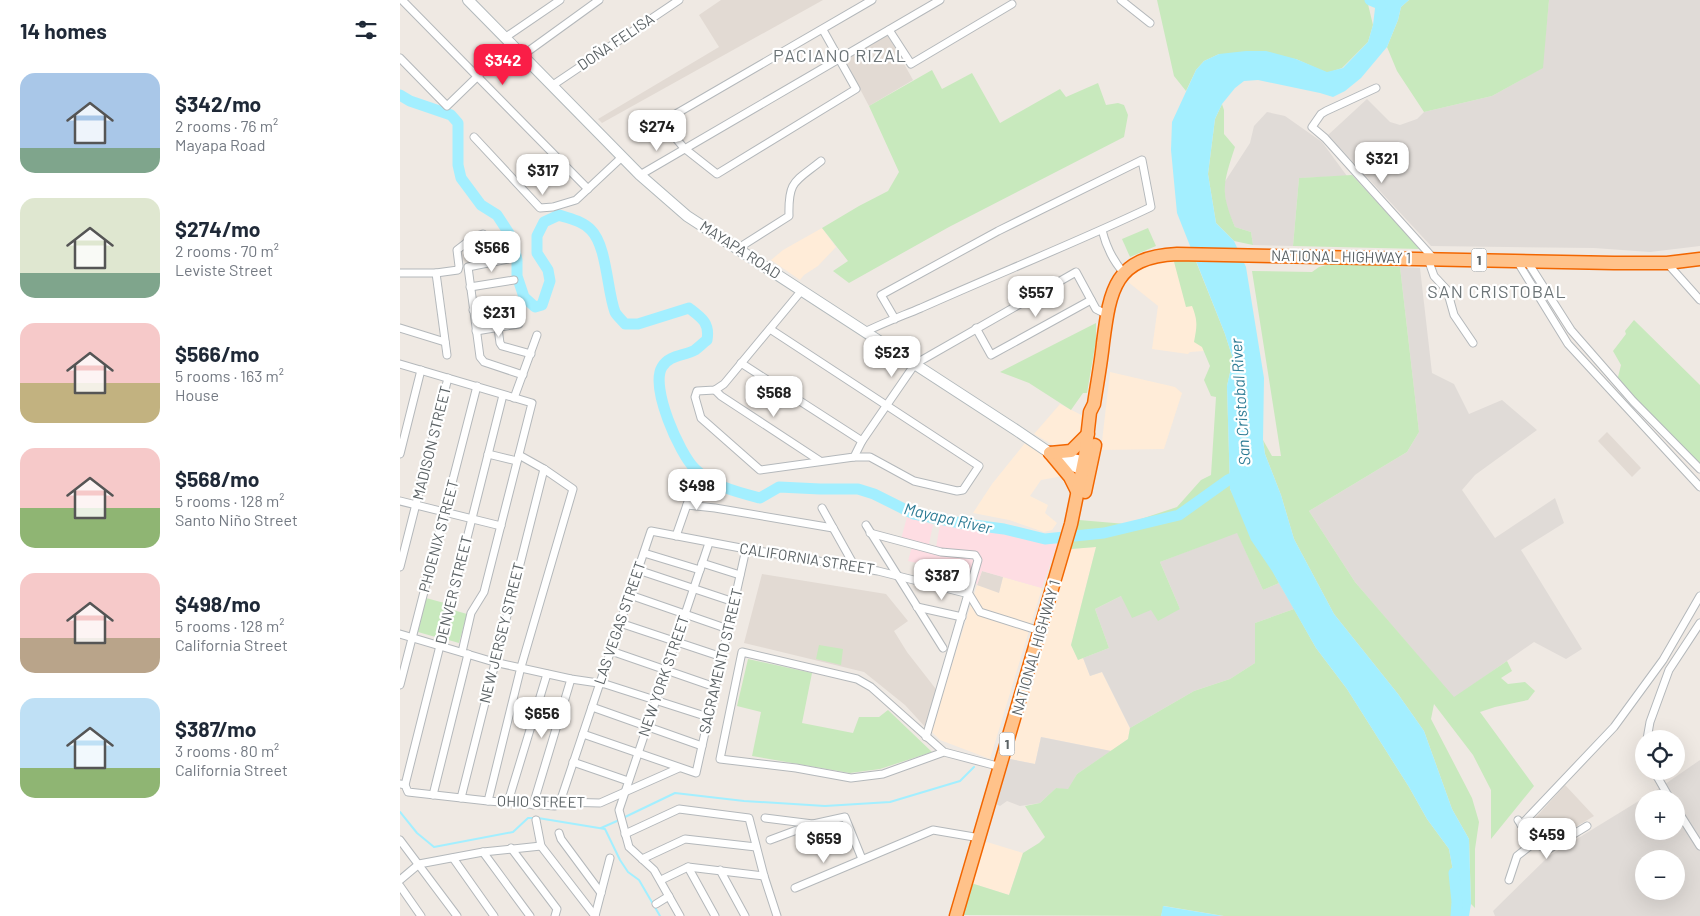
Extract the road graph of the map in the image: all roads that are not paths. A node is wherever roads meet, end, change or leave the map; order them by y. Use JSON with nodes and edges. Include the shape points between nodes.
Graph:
{"nodes":[{"id":1,"x":402,"y":0,"type":"edge"},
{"id":2,"x":560,"y":0,"type":"edge"},
{"id":3,"x":599,"y":0,"type":"edge"},
{"id":4,"x":679,"y":0,"type":"edge"},
{"id":5,"x":872,"y":0,"type":"edge"},
{"id":6,"x":940,"y":0,"type":"edge"},
{"id":7,"x":1121,"y":0,"type":"edge"},
{"id":8,"x":474,"y":2,"type":"edge"},
{"id":9,"x":1012,"y":4,"type":"dead end"},
{"id":10,"x":1150,"y":22,"type":"dead end"},
{"id":11,"x":823,"y":30,"type":"junction"},
{"id":12,"x":889,"y":30,"type":"junction"},
{"id":13,"x":509,"y":40,"type":"junction"},
{"id":14,"x":523,"y":55,"type":"junction"},
{"id":15,"x":400,"y":58,"type":"edge"},
{"id":16,"x":839,"y":59,"type":"junction"},
{"id":17,"x":478,"y":76,"type":"junction"},
{"id":18,"x":553,"y":85,"type":"junction"},
{"id":19,"x":1376,"y":88,"type":"dead end"},
{"id":20,"x":474,"y":137,"type":"dead end"},
{"id":21,"x":684,"y":148,"type":"junction"},
{"id":22,"x":622,"y":156,"type":"junction"},
{"id":23,"x":822,"y":161,"type":"dead end"},
{"id":24,"x":640,"y":175,"type":"junction"},
{"id":25,"x":588,"y":189,"type":"junction"},
{"id":26,"x":1102,"y":230,"type":"junction"},
{"id":27,"x":482,"y":234,"type":"dead end"},
{"id":28,"x":737,"y":249,"type":"junction"},
{"id":29,"x":508,"y":259,"type":"dead end"},
{"id":30,"x":1431,"y":259,"type":"junction"},
{"id":31,"x":1700,"y":259,"type":"edge"},
{"id":32,"x":1522,"y":261,"type":"junction"},
{"id":33,"x":1666,"y":263,"type":"junction"},
{"id":34,"x":400,"y":273,"type":"edge"},
{"id":35,"x":436,"y":273,"type":"junction"},
{"id":36,"x":1124,"y":273,"type":"junction"},
{"id":37,"x":514,"y":280,"type":"dead end"},
{"id":38,"x":470,"y":287,"type":"junction"},
{"id":39,"x":802,"y":290,"type":"junction"},
{"id":40,"x":1091,"y":300,"type":"junction"},
{"id":41,"x":1700,"y":300,"type":"edge"},
{"id":42,"x":520,"y":303,"type":"dead end"},
{"id":43,"x":473,"y":310,"type":"junction"},
{"id":44,"x":1106,"y":314,"type":"junction"},
{"id":45,"x":895,"y":319,"type":"junction"},
{"id":46,"x":519,"y":324,"type":"dead end"},
{"id":47,"x":400,"y":328,"type":"edge"},
{"id":48,"x":498,"y":328,"type":"junction"},
{"id":49,"x":976,"y":328,"type":"junction"},
{"id":50,"x":770,"y":329,"type":"junction"},
{"id":51,"x":476,"y":331,"type":"junction"},
{"id":52,"x":865,"y":332,"type":"junction"},
{"id":53,"x":537,"y":335,"type":"dead end"},
{"id":54,"x":445,"y":342,"type":"junction"},
{"id":55,"x":1474,"y":343,"type":"dead end"},
{"id":56,"x":531,"y":354,"type":"junction"},
{"id":57,"x":447,"y":355,"type":"dead end"},
{"id":58,"x":741,"y":363,"type":"junction"},
{"id":59,"x":400,"y":364,"type":"edge"},
{"id":60,"x":915,"y":364,"type":"junction"},
{"id":61,"x":421,"y":370,"type":"junction"},
{"id":62,"x":523,"y":375,"type":"junction"},
{"id":63,"x":448,"y":378,"type":"junction"},
{"id":64,"x":477,"y":386,"type":"junction"},
{"id":65,"x":715,"y":390,"type":"junction"},
{"id":66,"x":504,"y":395,"type":"junction"},
{"id":67,"x":514,"y":398,"type":"junction"},
{"id":68,"x":1094,"y":404,"type":"junction"},
{"id":69,"x":886,"y":405,"type":"junction"},
{"id":70,"x":1088,"y":434,"type":"junction"},
{"id":71,"x":862,"y":441,"type":"junction"},
{"id":72,"x":1050,"y":453,"type":"junction"},
{"id":73,"x":400,"y":454,"type":"edge"},
{"id":74,"x":488,"y":454,"type":"junction"},
{"id":75,"x":854,"y":457,"type":"junction"},
{"id":76,"x":518,"y":458,"type":"junction"},
{"id":77,"x":820,"y":461,"type":"junction"},
{"id":78,"x":1087,"y":466,"type":"junction"},
{"id":79,"x":544,"y":469,"type":"junction"},
{"id":80,"x":1700,"y":469,"type":"edge"},
{"id":81,"x":696,"y":479,"type":"dead end"},
{"id":82,"x":1700,"y":487,"type":"edge"},
{"id":83,"x":1077,"y":491,"type":"junction"},
{"id":84,"x":400,"y":500,"type":"edge"},
{"id":85,"x":416,"y":505,"type":"junction"},
{"id":86,"x":687,"y":505,"type":"junction"},
{"id":87,"x":822,"y":508,"type":"dead end"},
{"id":88,"x":445,"y":512,"type":"junction"},
{"id":89,"x":471,"y":518,"type":"junction"},
{"id":90,"x":1071,"y":524,"type":"junction"},
{"id":91,"x":866,"y":525,"type":"dead end"},
{"id":92,"x":501,"y":526,"type":"junction"},
{"id":93,"x":833,"y":528,"type":"junction"},
{"id":94,"x":651,"y":531,"type":"joint"},
{"id":95,"x":870,"y":533,"type":"junction"},
{"id":96,"x":676,"y":536,"type":"junction"},
{"id":97,"x":709,"y":543,"type":"junction"},
{"id":98,"x":746,"y":550,"type":"junction"},
{"id":99,"x":644,"y":552,"type":"junction"},
{"id":100,"x":701,"y":566,"type":"junction"},
{"id":101,"x":400,"y":567,"type":"edge"},
{"id":102,"x":855,"y":567,"type":"junction"},
{"id":103,"x":638,"y":570,"type":"junction"},
{"id":104,"x":740,"y":575,"type":"junction"},
{"id":105,"x":898,"y":576,"type":"junction"},
{"id":106,"x":693,"y":589,"type":"junction"},
{"id":107,"x":969,"y":594,"type":"junction"},
{"id":108,"x":630,"y":595,"type":"junction"},
{"id":109,"x":1700,"y":596,"type":"edge"},
{"id":110,"x":734,"y":602,"type":"junction"},
{"id":111,"x":917,"y":607,"type":"junction"},
{"id":112,"x":685,"y":614,"type":"junction"},
{"id":113,"x":962,"y":617,"type":"junction"},
{"id":114,"x":620,"y":623,"type":"junction"},
{"id":115,"x":1700,"y":623,"type":"edge"},
{"id":116,"x":728,"y":629,"type":"junction"},
{"id":117,"x":1040,"y":631,"type":"junction"},
{"id":118,"x":400,"y":634,"type":"edge"},
{"id":119,"x":412,"y":637,"type":"junction"},
{"id":120,"x":676,"y":642,"type":"junction"},
{"id":121,"x":440,"y":646,"type":"junction"},
{"id":122,"x":943,"y":648,"type":"dead end"},
{"id":123,"x":611,"y":651,"type":"junction"},
{"id":124,"x":465,"y":653,"type":"junction"},
{"id":125,"x":722,"y":657,"type":"junction"},
{"id":126,"x":494,"y":662,"type":"junction"},
{"id":127,"x":521,"y":667,"type":"junction"},
{"id":128,"x":666,"y":670,"type":"junction"},
{"id":129,"x":547,"y":674,"type":"junction"},
{"id":130,"x":571,"y":679,"type":"junction"},
{"id":131,"x":600,"y":684,"type":"junction"},
{"id":132,"x":400,"y":686,"type":"edge"},
{"id":133,"x":715,"y":687,"type":"junction"},
{"id":134,"x":656,"y":700,"type":"junction"},
{"id":135,"x":592,"y":707,"type":"junction"},
{"id":136,"x":708,"y":717,"type":"junction"},
{"id":137,"x":646,"y":727,"type":"junction"},
{"id":138,"x":1649,"y":730,"type":"edge"},
{"id":139,"x":583,"y":734,"type":"junction"},
{"id":140,"x":926,"y":737,"type":"junction"},
{"id":141,"x":702,"y":746,"type":"junction"},
{"id":142,"x":944,"y":752,"type":"junction"},
{"id":143,"x":637,"y":754,"type":"junction"},
{"id":144,"x":573,"y":762,"type":"junction"},
{"id":145,"x":1001,"y":767,"type":"junction"},
{"id":146,"x":679,"y":768,"type":"junction"},
{"id":147,"x":628,"y":781,"type":"junction"},
{"id":148,"x":403,"y":785,"type":"edge"},
{"id":149,"x":624,"y":793,"type":"junction"},
{"id":150,"x":433,"y":795,"type":"junction"},
{"id":151,"x":461,"y":798,"type":"junction"},
{"id":152,"x":488,"y":801,"type":"junction"},
{"id":153,"x":508,"y":802,"type":"junction"},
{"id":154,"x":560,"y":802,"type":"junction"},
{"id":155,"x":533,"y":804,"type":"junction"},
{"id":156,"x":766,"y":818,"type":"dead end"},
{"id":157,"x":536,"y":820,"type":"dead end"},
{"id":158,"x":1685,"y":822,"type":"edge"},
{"id":159,"x":813,"y":824,"type":"junction"},
{"id":160,"x":1587,"y":826,"type":"dead end"},
{"id":161,"x":559,"y":833,"type":"dead end"},
{"id":162,"x":626,"y":834,"type":"junction"},
{"id":163,"x":980,"y":838,"type":"junction"},
{"id":164,"x":400,"y":840,"type":"edge"},
{"id":165,"x":770,"y":840,"type":"dead end"},
{"id":166,"x":1535,"y":842,"type":"junction"},
{"id":167,"x":541,"y":846,"type":"junction"},
{"id":168,"x":1700,"y":846,"type":"edge"},
{"id":169,"x":756,"y":847,"type":"junction"},
{"id":170,"x":511,"y":848,"type":"junction"},
{"id":171,"x":483,"y":852,"type":"junction"},
{"id":172,"x":453,"y":858,"type":"junction"},
{"id":173,"x":610,"y":858,"type":"dead end"},
{"id":174,"x":642,"y":859,"type":"junction"},
{"id":175,"x":862,"y":859,"type":"junction"},
{"id":176,"x":419,"y":864,"type":"junction"},
{"id":177,"x":688,"y":867,"type":"junction"},
{"id":178,"x":720,"y":870,"type":"junction"},
{"id":179,"x":764,"y":876,"type":"junction"},
{"id":180,"x":400,"y":880,"type":"edge"},
{"id":181,"x":660,"y":880,"type":"junction"},
{"id":182,"x":1510,"y":880,"type":"dead end"},
{"id":183,"x":400,"y":886,"type":"edge"},
{"id":184,"x":795,"y":888,"type":"dead end"},
{"id":185,"x":601,"y":893,"type":"junction"},
{"id":186,"x":669,"y":896,"type":"junction"},
{"id":187,"x":656,"y":904,"type":"dead end"},
{"id":188,"x":556,"y":912,"type":"edge"},
{"id":189,"x":421,"y":916,"type":"edge"},
{"id":190,"x":457,"y":916,"type":"edge"},
{"id":191,"x":494,"y":916,"type":"edge"},
{"id":192,"x":530,"y":916,"type":"edge"},
{"id":193,"x":595,"y":916,"type":"edge"},
{"id":194,"x":680,"y":916,"type":"edge"},
{"id":195,"x":715,"y":916,"type":"edge"},
{"id":196,"x":745,"y":916,"type":"edge"},
{"id":197,"x":777,"y":916,"type":"edge"},
{"id":198,"x":956,"y":916,"type":"edge"}],
"edges":[{"from":1,"to":17,"type":"street"},
{"from":2,"to":13,"type":"street"},
{"from":3,"to":14,"type":"street"},
{"from":4,"to":18,"type":"street","name":"DOÑA FELISA"},
{"from":5,"to":11,"type":"street"},
{"from":6,"to":12,"type":"street"},
{"from":7,"to":10,"type":"street"},
{"from":8,"to":13,"type":"main road","name":"MAYAPA ROAD"},
{"from":9,"to":12,"type":"street","via":[[911,64]]},
{"from":11,"to":16,"type":"street"},
{"from":11,"to":21,"type":"street","via":[[662,122]]},
{"from":12,"to":16,"type":"street"},
{"from":13,"to":14,"type":"main road","name":"MAYAPA ROAD"},
{"from":13,"to":17,"type":"street"},
{"from":14,"to":18,"type":"main road","name":"MAYAPA ROAD"},
{"from":15,"to":17,"type":"street","via":[[447,106]]},
{"from":16,"to":21,"type":"street"},
{"from":16,"to":21,"type":"street","via":[[856,89],[717,174]]},
{"from":17,"to":25,"type":"street"},
{"from":18,"to":22,"type":"main road","name":"MAYAPA ROAD"},
{"from":19,"to":30,"type":"street","via":[[1320,114],[1312,127]]},
{"from":20,"to":25,"type":"street","via":[[540,208],[576,200]]},
{"from":21,"to":24,"type":"street"},
{"from":22,"to":24,"type":"main road","name":"MAYAPA ROAD"},
{"from":22,"to":25,"type":"street"},
{"from":23,"to":28,"type":"street","via":[[793,183],[789,216]]},
{"from":24,"to":28,"type":"main road","name":"MAYAPA ROAD","via":[[687,216]]},
{"from":26,"to":36,"type":"street","via":[[1109,252]]},
{"from":26,"to":45,"type":"street"},
{"from":26,"to":45,"type":"street","via":[[1150,207],[1142,160],[998,231],[881,295]]},
{"from":27,"to":35,"type":"street","via":[[457,250],[458,270]]},
{"from":28,"to":39,"type":"main road","name":"MAYAPA ROAD"},
{"from":29,"to":38,"type":"street","via":[[468,267]]},
{"from":30,"to":32,"type":"highway","name":"NATIONAL HIGHWAY 1","number":"1"},
{"from":30,"to":36,"type":"highway","name":"NATIONAL HIGHWAY 1","number":"1","via":[[1178,254],[1146,259]]},
{"from":30,"to":55,"type":"street","via":[[1434,276],[1447,290],[1454,315]]},
{"from":31,"to":33,"type":"highway","name":"NATIONAL HIGHWAY 1","number":"1"},
{"from":32,"to":33,"type":"highway","name":"NATIONAL HIGHWAY 1","number":"1"},
{"from":32,"to":80,"type":"street","via":[[1571,330],[1633,401]]},
{"from":32,"to":82,"type":"street","via":[[1568,344]]},
{"from":33,"to":41,"type":"street"},
{"from":34,"to":35,"type":"street"},
{"from":35,"to":54,"type":"street"},
{"from":36,"to":44,"type":"highway","name":"NATIONAL HIGHWAY 1","number":"1","via":[[1112,293]]},
{"from":37,"to":38,"type":"street"},
{"from":38,"to":43,"type":"street"},
{"from":39,"to":50,"type":"street"},
{"from":39,"to":52,"type":"main road","name":"MAYAPA ROAD"},
{"from":40,"to":44,"type":"street","via":[[1096,309]]},
{"from":40,"to":49,"type":"street","via":[[992,355]]},
{"from":40,"to":49,"type":"street","via":[[1076,272]]},
{"from":42,"to":43,"type":"street"},
{"from":43,"to":51,"type":"street"},
{"from":44,"to":68,"type":"highway","name":"NATIONAL HIGHWAY 1","number":"1"},
{"from":45,"to":52,"type":"street"},
{"from":46,"to":48,"type":"street"},
{"from":47,"to":54,"type":"street"},
{"from":48,"to":51,"type":"street"},
{"from":48,"to":56,"type":"street","via":[[502,346]]},
{"from":49,"to":60,"type":"street"},
{"from":50,"to":58,"type":"street"},
{"from":50,"to":69,"type":"street"},
{"from":51,"to":62,"type":"street","via":[[480,357],[484,362]]},
{"from":52,"to":60,"type":"main road","name":"MAYAPA ROAD"},
{"from":53,"to":56,"type":"street"},
{"from":54,"to":57,"type":"street"},
{"from":56,"to":62,"type":"street"},
{"from":58,"to":65,"type":"street"},
{"from":58,"to":71,"type":"street"},
{"from":59,"to":61,"type":"street"},
{"from":60,"to":69,"type":"street"},
{"from":60,"to":72,"type":"main road","name":"MAYAPA ROAD"},
{"from":61,"to":63,"type":"street"},
{"from":61,"to":73,"type":"street"},
{"from":62,"to":67,"type":"street"},
{"from":63,"to":64,"type":"street"},
{"from":63,"to":85,"type":"street","name":"MADISON STREET"},
{"from":64,"to":66,"type":"street"},
{"from":64,"to":88,"type":"street","name":"PHOENIX STREET"},
{"from":65,"to":77,"type":"street"},
{"from":65,"to":77,"type":"street","via":[[697,391],[695,397],[701,418],[760,470]]},
{"from":66,"to":67,"type":"street"},
{"from":66,"to":74,"type":"street","name":"DENVER STREET"},
{"from":67,"to":76,"type":"street","via":[[532,403]]},
{"from":68,"to":70,"type":"highway","name":"NATIONAL HIGHWAY 1","number":"1"},
{"from":68,"to":78,"type":"highway","name":"NATIONAL HIGHWAY 1","number":"1","via":[[1098,414]]},
{"from":69,"to":71,"type":"street"},
{"from":69,"to":75,"type":"street","via":[[979,466],[963,490],[957,491],[914,482],[870,457]]},
{"from":70,"to":72,"type":"highway","via":[[1071,451]]},
{"from":70,"to":78,"type":"highway","name":"NATIONAL HIGHWAY 1","number":"1"},
{"from":71,"to":75,"type":"street"},
{"from":72,"to":78,"type":"main road","name":"MAYAPA ROAD","via":[[1069,466]]},
{"from":72,"to":83,"type":"highway"},
{"from":74,"to":76,"type":"street"},
{"from":74,"to":89,"type":"street","name":"DENVER STREET"},
{"from":75,"to":77,"type":"street"},
{"from":76,"to":79,"type":"street"},
{"from":76,"to":92,"type":"street"},
{"from":78,"to":83,"type":"highway","name":"NATIONAL HIGHWAY 1","number":"1"},
{"from":78,"to":90,"type":"highway","name":"NATIONAL HIGHWAY 1","number":"1","via":[[1080,511]]},
{"from":79,"to":126,"type":"street","name":"NEW JERSEY STREET"},
{"from":79,"to":127,"type":"street","via":[[573,489]]},
{"from":81,"to":86,"type":"street"},
{"from":83,"to":90,"type":"highway","name":"NATIONAL HIGHWAY 1","number":"1"},
{"from":84,"to":85,"type":"street"},
{"from":85,"to":88,"type":"street"},
{"from":85,"to":101,"type":"street","name":"MADISON STREET"},
{"from":86,"to":93,"type":"street"},
{"from":86,"to":96,"type":"street"},
{"from":87,"to":93,"type":"street"},
{"from":88,"to":89,"type":"street"},
{"from":88,"to":119,"type":"street","name":"PHOENIX STREET"},
{"from":89,"to":92,"type":"street"},
{"from":89,"to":121,"type":"street","name":"DENVER STREET"},
{"from":90,"to":117,"type":"highway","name":"NATIONAL HIGHWAY 1","number":"1"},
{"from":91,"to":95,"type":"street"},
{"from":92,"to":124,"type":"street","via":[[484,592],[471,613]]},
{"from":93,"to":102,"type":"street"},
{"from":94,"to":96,"type":"street","name":"CALIFORNIA STREET"},
{"from":94,"to":99,"type":"street","name":"LAS VEGAS STREET"},
{"from":95,"to":105,"type":"street"},
{"from":95,"to":107,"type":"street","via":[[941,552],[975,555],[977,568]]},
{"from":96,"to":97,"type":"street","name":"CALIFORNIA STREET"},
{"from":97,"to":98,"type":"street","name":"CALIFORNIA STREET"},
{"from":97,"to":100,"type":"street","name":"NEW YORK STREET"},
{"from":98,"to":102,"type":"street","name":"CALIFORNIA STREET"},
{"from":98,"to":104,"type":"street","name":"SACRAMENTO STREET"},
{"from":99,"to":100,"type":"street"},
{"from":99,"to":103,"type":"street","name":"LAS VEGAS STREET"},
{"from":100,"to":104,"type":"street"},
{"from":100,"to":106,"type":"street","name":"NEW YORK STREET"},
{"from":102,"to":105,"type":"street","name":"CALIFORNIA STREET"},
{"from":103,"to":106,"type":"street"},
{"from":103,"to":108,"type":"street","name":"LAS VEGAS STREET"},
{"from":104,"to":110,"type":"street","name":"SACRAMENTO STREET"},
{"from":105,"to":107,"type":"street","name":"CALIFORNIA STREET"},
{"from":105,"to":111,"type":"street"},
{"from":106,"to":110,"type":"street"},
{"from":106,"to":112,"type":"street","name":"NEW YORK STREET"},
{"from":107,"to":113,"type":"street"},
{"from":107,"to":117,"type":"street","via":[[980,612]]},
{"from":108,"to":112,"type":"street"},
{"from":108,"to":114,"type":"street","name":"LAS VEGAS STREET"},
{"from":109,"to":166,"type":"street","via":[[1663,660],[1614,727],[1520,823]]},
{"from":110,"to":116,"type":"street","name":"SACRAMENTO STREET"},
{"from":111,"to":113,"type":"street"},
{"from":111,"to":122,"type":"street"},
{"from":112,"to":116,"type":"street"},
{"from":112,"to":120,"type":"street","name":"NEW YORK STREET"},
{"from":113,"to":140,"type":"street"},
{"from":114,"to":120,"type":"street"},
{"from":114,"to":123,"type":"street","name":"LAS VEGAS STREET"},
{"from":115,"to":138,"type":"street","via":[[1669,670]]},
{"from":116,"to":125,"type":"street","name":"SACRAMENTO STREET"},
{"from":117,"to":145,"type":"highway","name":"NATIONAL HIGHWAY 1","number":"1"},
{"from":118,"to":119,"type":"street"},
{"from":119,"to":121,"type":"street"},
{"from":119,"to":132,"type":"street","name":"PHOENIX STREET"},
{"from":120,"to":125,"type":"street"},
{"from":120,"to":128,"type":"street","name":"NEW YORK STREET"},
{"from":121,"to":124,"type":"street"},
{"from":121,"to":148,"type":"street","name":"DENVER STREET"},
{"from":123,"to":128,"type":"street"},
{"from":123,"to":131,"type":"street","name":"LAS VEGAS STREET"},
{"from":124,"to":126,"type":"street"},
{"from":124,"to":150,"type":"street"},
{"from":125,"to":133,"type":"street","name":"SACRAMENTO STREET"},
{"from":126,"to":127,"type":"street"},
{"from":126,"to":151,"type":"street","name":"NEW JERSEY STREET"},
{"from":127,"to":129,"type":"street"},
{"from":127,"to":152,"type":"street"},
{"from":128,"to":133,"type":"street"},
{"from":128,"to":134,"type":"street","name":"NEW YORK STREET"},
{"from":129,"to":130,"type":"street"},
{"from":129,"to":153,"type":"street"},
{"from":130,"to":131,"type":"street"},
{"from":130,"to":155,"type":"street"},
{"from":131,"to":134,"type":"street"},
{"from":131,"to":135,"type":"street","name":"LAS VEGAS STREET"},
{"from":133,"to":136,"type":"street","name":"SACRAMENTO STREET"},
{"from":134,"to":136,"type":"street"},
{"from":134,"to":137,"type":"street","name":"NEW YORK STREET"},
{"from":135,"to":137,"type":"street"},
{"from":135,"to":139,"type":"street","name":"LAS VEGAS STREET"},
{"from":136,"to":141,"type":"street","name":"SACRAMENTO STREET"},
{"from":137,"to":141,"type":"street"},
{"from":137,"to":143,"type":"street","name":"NEW YORK STREET"},
{"from":139,"to":143,"type":"street"},
{"from":139,"to":144,"type":"street","name":"LAS VEGAS STREET"},
{"from":140,"to":142,"type":"street"},
{"from":140,"to":142,"type":"street","via":[[871,687],[857,679],[742,652],[720,759],[851,778],[883,774]]},
{"from":141,"to":146,"type":"street","name":"SACRAMENTO STREET","via":[[696,773]]},
{"from":142,"to":145,"type":"street"},
{"from":143,"to":146,"type":"street"},
{"from":143,"to":147,"type":"street","name":"NEW YORK STREET"},
{"from":144,"to":147,"type":"street"},
{"from":144,"to":154,"type":"street","name":"LAS VEGAS STREET"},
{"from":145,"to":163,"type":"highway","name":"NATIONAL HIGHWAY 1","number":"1"},
{"from":146,"to":149,"type":"street","name":"OHIO STREET"},
{"from":147,"to":149,"type":"street","name":"NEW YORK STREET"},
{"from":148,"to":150,"type":"street","name":"OHIO STREET","via":[[408,792]]},
{"from":149,"to":154,"type":"street","name":"OHIO STREET","via":[[600,803]]},
{"from":149,"to":162,"type":"street","name":"NEW YORK STREET","via":[[619,810]]},
{"from":150,"to":151,"type":"street","name":"OHIO STREET"},
{"from":151,"to":152,"type":"street","name":"OHIO STREET"},
{"from":152,"to":153,"type":"street","name":"OHIO STREET"},
{"from":153,"to":155,"type":"street","name":"OHIO STREET"},
{"from":154,"to":155,"type":"street","name":"OHIO STREET","via":[[555,806]]},
{"from":156,"to":159,"type":"street"},
{"from":157,"to":167,"type":"street"},
{"from":158,"to":168,"type":"street"},
{"from":159,"to":165,"type":"street"},
{"from":159,"to":175,"type":"street","via":[[845,818]]},
{"from":160,"to":166,"type":"street","via":[[1549,849]]},
{"from":161,"to":185,"type":"street"},
{"from":162,"to":169,"type":"street","via":[[684,809],[749,818]]},
{"from":162,"to":174,"type":"street","via":[[630,847]]},
{"from":163,"to":175,"type":"street","via":[[932,830]]},
{"from":163,"to":198,"type":"highway","name":"NATIONAL HIGHWAY 1","number":"1"},
{"from":164,"to":176,"type":"street"},
{"from":166,"to":182,"type":"street","via":[[1517,856]]},
{"from":167,"to":170,"type":"street"},
{"from":167,"to":193,"type":"street"},
{"from":169,"to":174,"type":"street","via":[[685,839]]},
{"from":169,"to":179,"type":"street"},
{"from":170,"to":171,"type":"street"},
{"from":170,"to":188,"type":"street"},
{"from":171,"to":172,"type":"street"},
{"from":171,"to":192,"type":"street"},
{"from":172,"to":176,"type":"street"},
{"from":172,"to":191,"type":"street"},
{"from":173,"to":185,"type":"street"},
{"from":174,"to":181,"type":"street"},
{"from":175,"to":184,"type":"street"},
{"from":176,"to":180,"type":"street"},
{"from":176,"to":190,"type":"street"},
{"from":177,"to":178,"type":"street"},
{"from":177,"to":181,"type":"street"},
{"from":177,"to":195,"type":"street"},
{"from":178,"to":179,"type":"street"},
{"from":178,"to":196,"type":"street"},
{"from":179,"to":197,"type":"street"},
{"from":181,"to":186,"type":"street"},
{"from":183,"to":189,"type":"street"},
{"from":185,"to":193,"type":"street"},
{"from":186,"to":187,"type":"street"},
{"from":186,"to":194,"type":"street"}]}
